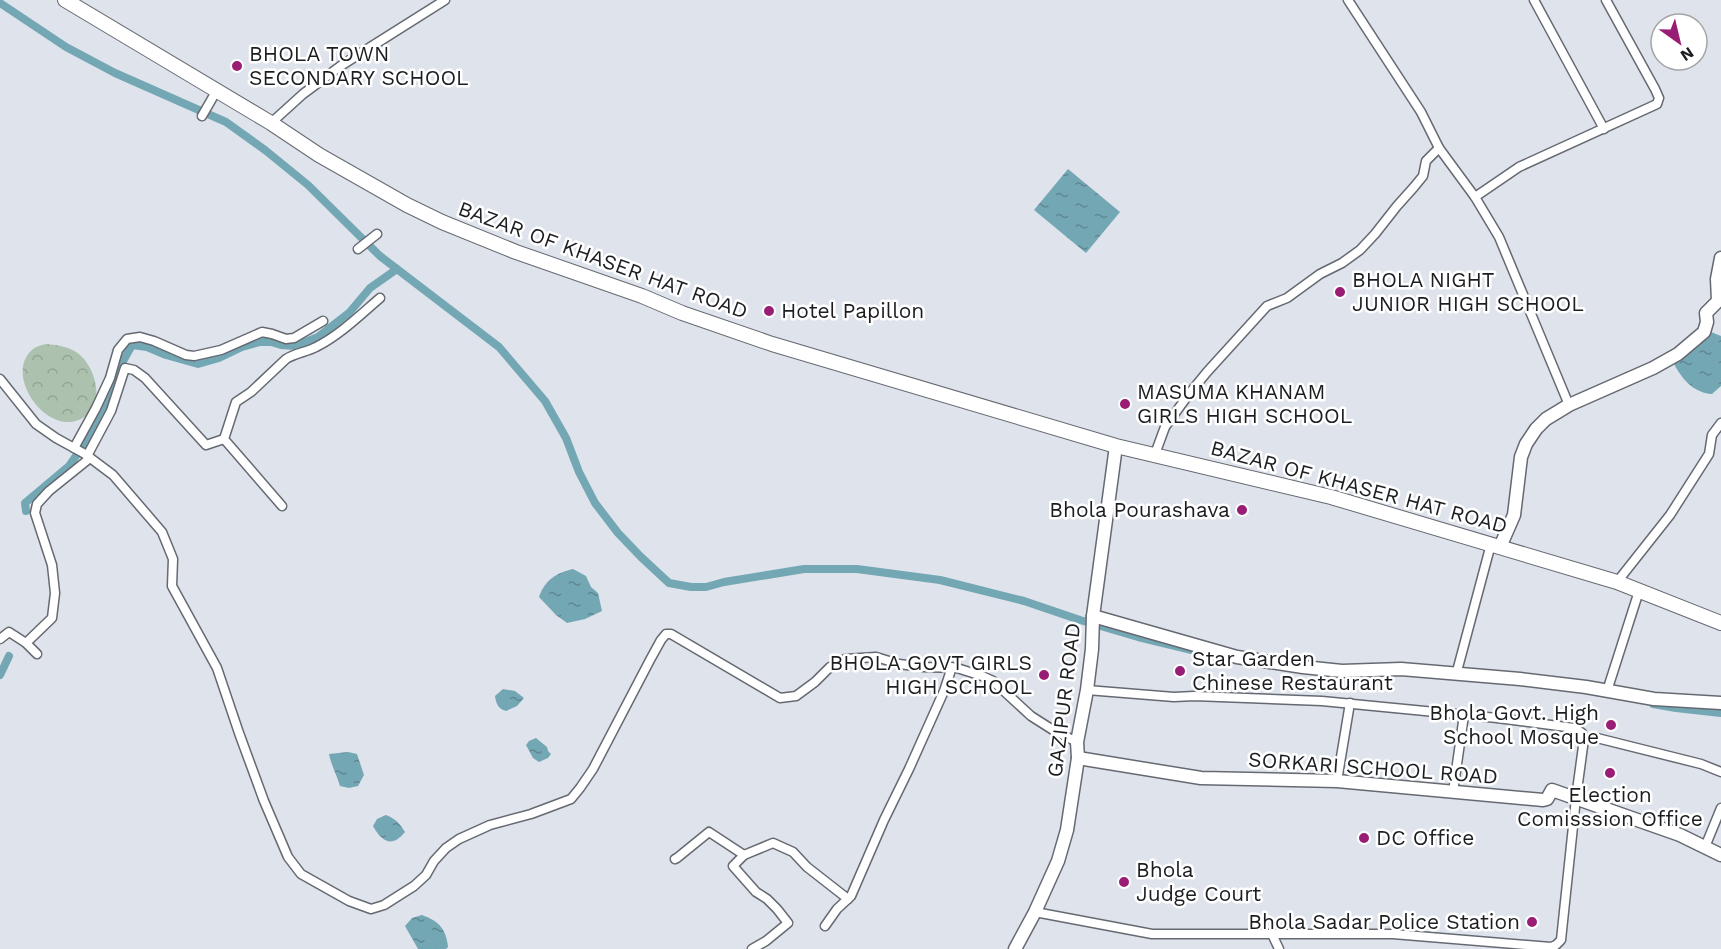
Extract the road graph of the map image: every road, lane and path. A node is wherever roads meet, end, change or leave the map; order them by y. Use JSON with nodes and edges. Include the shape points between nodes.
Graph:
{"nodes":[{"id":1,"x":65,"y":0,"type":"edge"},
{"id":2,"x":445,"y":0,"type":"edge"},
{"id":3,"x":1348,"y":0,"type":"edge"},
{"id":4,"x":1534,"y":0,"type":"edge"},
{"id":5,"x":1606,"y":0,"type":"edge"},
{"id":6,"x":215,"y":94,"type":"junction"},
{"id":7,"x":202,"y":116,"type":"dead end"},
{"id":8,"x":271,"y":123,"type":"junction"},
{"id":9,"x":1604,"y":129,"type":"junction"},
{"id":10,"x":1439,"y":148,"type":"junction"},
{"id":11,"x":1475,"y":197,"type":"junction"},
{"id":12,"x":377,"y":234,"type":"dead end"},
{"id":13,"x":358,"y":249,"type":"dead end"},
{"id":14,"x":1721,"y":258,"type":"edge"},
{"id":15,"x":380,"y":298,"type":"dead end"},
{"id":16,"x":323,"y":321,"type":"dead end"},
{"id":17,"x":0,"y":379,"type":"edge"},
{"id":18,"x":1569,"y":405,"type":"junction"},
{"id":19,"x":1721,"y":423,"type":"edge"},
{"id":20,"x":224,"y":439,"type":"junction"},
{"id":21,"x":1116,"y":446,"type":"junction"},
{"id":22,"x":73,"y":448,"type":"junction"},
{"id":23,"x":1155,"y":454,"type":"junction"},
{"id":24,"x":87,"y":456,"type":"junction"},
{"id":25,"x":282,"y":506,"type":"dead end"},
{"id":26,"x":1495,"y":546,"type":"junction"},
{"id":27,"x":1617,"y":582,"type":"junction"},
{"id":28,"x":1639,"y":591,"type":"junction"},
{"id":29,"x":1093,"y":616,"type":"junction"},
{"id":30,"x":1721,"y":623,"type":"edge"},
{"id":31,"x":0,"y":639,"type":"edge"},
{"id":32,"x":26,"y":643,"type":"junction"},
{"id":33,"x":37,"y":654,"type":"dead end"},
{"id":34,"x":952,"y":667,"type":"junction"},
{"id":35,"x":1456,"y":675,"type":"junction"},
{"id":36,"x":1087,"y":690,"type":"junction"},
{"id":37,"x":1607,"y":691,"type":"junction"},
{"id":38,"x":1350,"y":703,"type":"junction"},
{"id":39,"x":1721,"y":703,"type":"edge"},
{"id":40,"x":1464,"y":715,"type":"junction"},
{"id":41,"x":1593,"y":737,"type":"dead end"},
{"id":42,"x":1077,"y":742,"type":"junction"},
{"id":43,"x":1078,"y":759,"type":"junction"},
{"id":44,"x":1721,"y":772,"type":"edge"},
{"id":45,"x":1337,"y":781,"type":"junction"},
{"id":46,"x":1453,"y":792,"type":"junction"},
{"id":47,"x":1576,"y":798,"type":"junction"},
{"id":48,"x":1721,"y":808,"type":"edge"},
{"id":49,"x":1705,"y":847,"type":"junction"},
{"id":50,"x":744,"y":855,"type":"junction"},
{"id":51,"x":1721,"y":855,"type":"edge"},
{"id":52,"x":675,"y":859,"type":"dead end"},
{"id":53,"x":848,"y":899,"type":"junction"},
{"id":54,"x":1035,"y":912,"type":"junction"},
{"id":55,"x":825,"y":926,"type":"dead end"},
{"id":56,"x":1272,"y":934,"type":"junction"},
{"id":57,"x":1538,"y":948,"type":"edge"},
{"id":58,"x":752,"y":949,"type":"edge"},
{"id":59,"x":1015,"y":949,"type":"edge"},
{"id":60,"x":1279,"y":949,"type":"edge"}],
"edges":[{"from":1,"to":6,"type":"main road","name":"BAZAR OF KHASER HAT ROAD"},
{"from":2,"to":8,"type":"street","via":[[342,65]]},
{"from":3,"to":10,"type":"street","via":[[1421,112]]},
{"from":4,"to":9,"type":"street"},
{"from":5,"to":9,"type":"street","via":[[1659,98],[1657,104]]},
{"from":6,"to":7,"type":"street"},
{"from":6,"to":8,"type":"main road","name":"BAZAR OF KHASER HAT ROAD"},
{"from":8,"to":21,"type":"main road","name":"BAZAR OF KHASER HAT ROAD","via":[[407,205],[516,252],[772,344]]},
{"from":9,"to":11,"type":"street","via":[[1519,167]]},
{"from":10,"to":11,"type":"street"},
{"from":10,"to":23,"type":"street","via":[[1426,161],[1423,176],[1359,250],[1287,298],[1267,306],[1189,394],[1165,428]]},
{"from":11,"to":18,"type":"street","via":[[1498,237]]},
{"from":12,"to":13,"type":"street"},
{"from":14,"to":18,"type":"street","via":[[1718,302],[1706,313],[1704,332],[1653,368]]},
{"from":15,"to":20,"type":"street","via":[[318,346],[286,359],[236,402]]},
{"from":16,"to":22,"type":"street","via":[[294,338],[262,332],[221,350],[194,356],[140,337],[127,339],[118,350],[110,378]]},
{"from":17,"to":22,"type":"street","via":[[36,424]]},
{"from":18,"to":26,"type":"street","via":[[1546,419],[1526,444],[1514,515]]},
{"from":19,"to":27,"type":"street","via":[[1712,435],[1709,453],[1670,515]]},
{"from":20,"to":24,"type":"street","via":[[206,445],[145,378],[125,368],[111,411]]},
{"from":20,"to":25,"type":"street"},
{"from":21,"to":23,"type":"main road","name":"BAZAR OF KHASER HAT ROAD"},
{"from":21,"to":29,"type":"street","name":"GAZIPUR ROAD"},
{"from":22,"to":24,"type":"street"},
{"from":23,"to":26,"type":"main road","name":"BAZAR OF KHASER HAT ROAD","via":[[1331,497]]},
{"from":24,"to":32,"type":"street","via":[[37,504],[35,513],[52,565],[55,593],[52,618]]},
{"from":24,"to":34,"type":"street","via":[[113,475],[162,532],[173,559],[172,586],[217,668],[238,734],[288,857],[301,874],[350,902],[371,909],[414,886],[446,848],[459,839],[571,799],[592,769],[666,634],[780,698],[796,696],[830,667],[845,660],[876,657],[899,664]]},
{"from":26,"to":27,"type":"main road","name":"BAZAR OF KHASER HAT ROAD"},
{"from":26,"to":35,"type":"street"},
{"from":27,"to":28,"type":"main road","name":"BAZAR OF KHASER HAT ROAD"},
{"from":28,"to":30,"type":"main road","name":"BAZAR OF KHASER HAT ROAD"},
{"from":28,"to":37,"type":"street"},
{"from":29,"to":35,"type":"street","via":[[1237,657],[1342,671],[1401,669]]},
{"from":29,"to":36,"type":"street","name":"GAZIPUR ROAD"},
{"from":31,"to":32,"type":"street","via":[[9,633]]},
{"from":32,"to":33,"type":"street"},
{"from":34,"to":42,"type":"street","via":[[993,681],[1031,716]]},
{"from":34,"to":53,"type":"street"},
{"from":35,"to":37,"type":"street"},
{"from":36,"to":38,"type":"street"},
{"from":36,"to":42,"type":"street","name":"GAZIPUR ROAD"},
{"from":37,"to":39,"type":"street","via":[[1654,699]]},
{"from":38,"to":40,"type":"street"},
{"from":38,"to":45,"type":"street"},
{"from":40,"to":46,"type":"street"},
{"from":40,"to":47,"type":"street","via":[[1574,728],[1582,733]]},
{"from":41,"to":44,"type":"street"},
{"from":42,"to":43,"type":"street","name":"GAZIPUR ROAD"},
{"from":43,"to":45,"type":"street","name":"SORKARI SCHOOL ROAD","via":[[1201,778]]},
{"from":43,"to":54,"type":"street","name":"GAZIPUR ROAD","via":[[1067,830]]},
{"from":45,"to":46,"type":"street","name":"SORKARI SCHOOL ROAD"},
{"from":46,"to":47,"type":"street","name":"SORKARI SCHOOL ROAD","via":[[1543,800],[1552,790]]},
{"from":47,"to":49,"type":"street","name":"SORKARI SCHOOL ROAD"},
{"from":47,"to":57,"type":"street","via":[[1561,940],[1551,947]]},
{"from":48,"to":49,"type":"street"},
{"from":49,"to":51,"type":"street","name":"SORKARI SCHOOL ROAD"},
{"from":50,"to":52,"type":"street","via":[[709,832]]},
{"from":50,"to":53,"type":"street","via":[[773,843],[793,852]]},
{"from":50,"to":58,"type":"street","via":[[733,866],[788,922]]},
{"from":53,"to":55,"type":"street"},
{"from":54,"to":56,"type":"street","via":[[1152,934]]},
{"from":54,"to":59,"type":"street","name":"GAZIPUR ROAD"},
{"from":56,"to":57,"type":"street","via":[[1393,934]]},
{"from":56,"to":60,"type":"street"}]}
